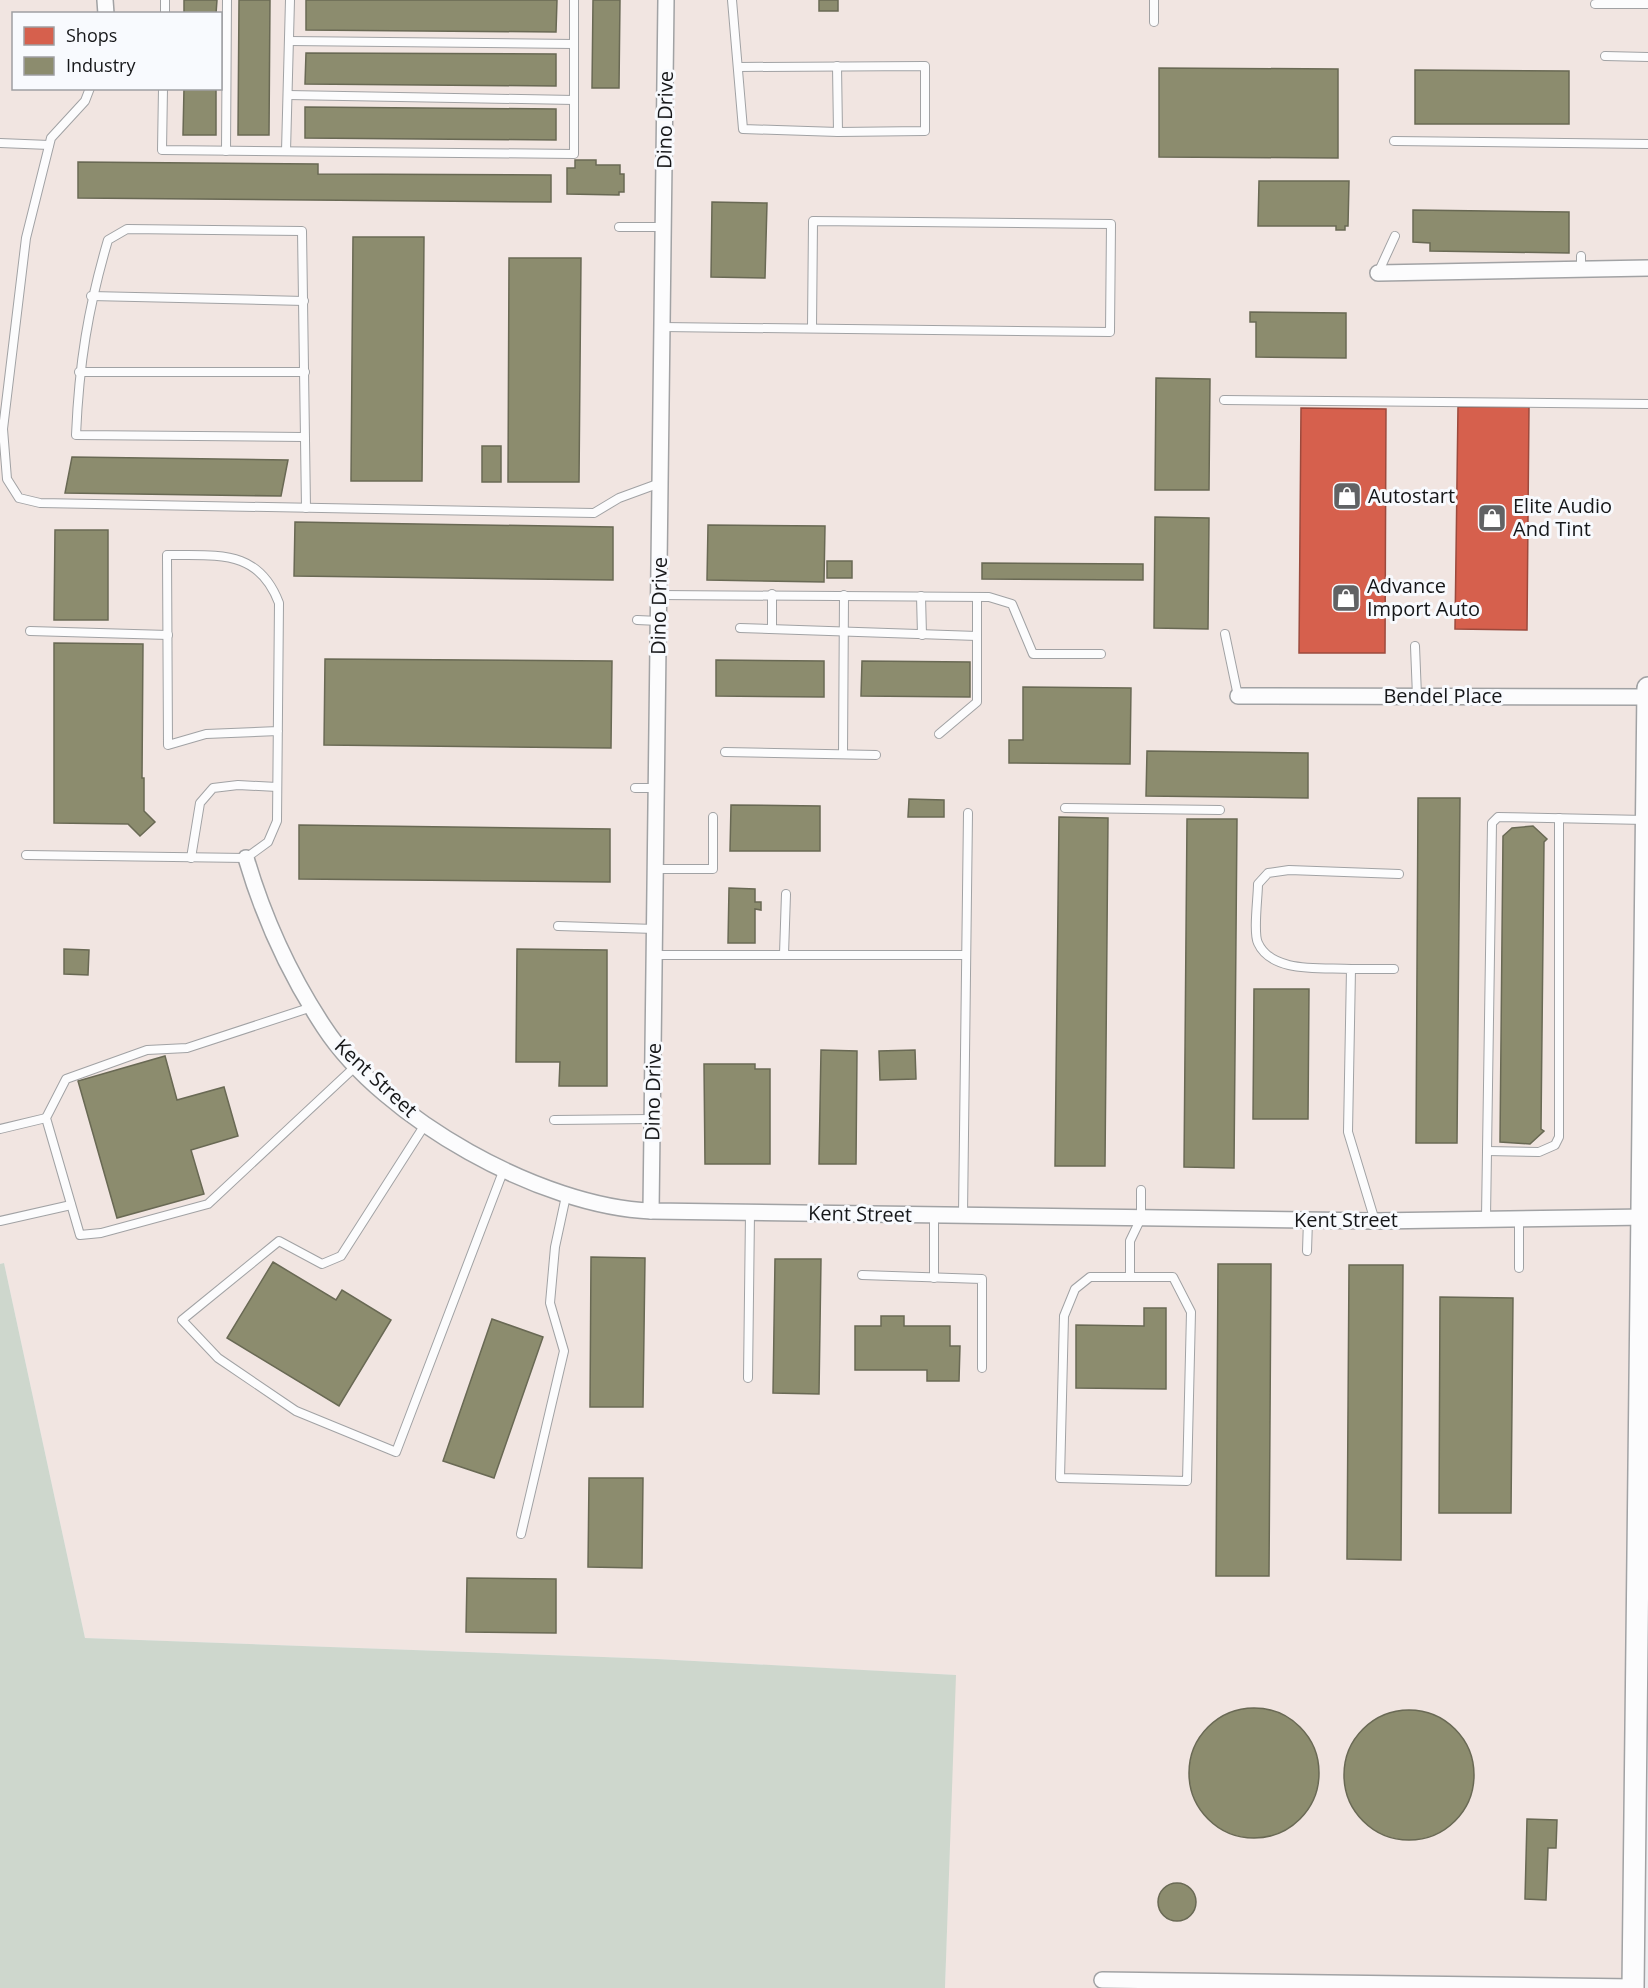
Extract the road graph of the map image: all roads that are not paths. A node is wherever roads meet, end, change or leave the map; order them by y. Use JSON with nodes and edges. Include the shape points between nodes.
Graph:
{"nodes":[{"id":1,"x":226,"y":0,"type":"edge"},
{"id":2,"x":290,"y":0,"type":"edge"},
{"id":3,"x":574,"y":0,"type":"edge"},
{"id":4,"x":666,"y":0,"type":"edge"},
{"id":5,"x":732,"y":0,"type":"edge"},
{"id":6,"x":1154,"y":0,"type":"edge"},
{"id":7,"x":1595,"y":4,"type":"dead end"},
{"id":8,"x":1648,"y":4,"type":"edge"},
{"id":9,"x":1154,"y":22,"type":"dead end"},
{"id":10,"x":289,"y":41,"type":"junction"},
{"id":11,"x":574,"y":44,"type":"junction"},
{"id":12,"x":1605,"y":56,"type":"dead end"},
{"id":13,"x":1648,"y":57,"type":"edge"},
{"id":14,"x":837,"y":66,"type":"junction"},
{"id":15,"x":739,"y":67,"type":"junction"},
{"id":16,"x":89,"y":90,"type":"edge"},
{"id":17,"x":164,"y":90,"type":"edge"},
{"id":18,"x":288,"y":94,"type":"junction"},
{"id":19,"x":574,"y":100,"type":"junction"},
{"id":20,"x":838,"y":132,"type":"junction"},
{"id":21,"x":1394,"y":141,"type":"dead end"},
{"id":22,"x":0,"y":143,"type":"edge"},
{"id":23,"x":1648,"y":144,"type":"edge"},
{"id":24,"x":50,"y":145,"type":"junction"},
{"id":25,"x":226,"y":151,"type":"junction"},
{"id":26,"x":286,"y":151,"type":"junction"},
{"id":27,"x":619,"y":227,"type":"dead end"},
{"id":28,"x":664,"y":227,"type":"junction"},
{"id":29,"x":1395,"y":236,"type":"dead end"},
{"id":30,"x":1648,"y":268,"type":"edge"},
{"id":31,"x":1378,"y":273,"type":"joint"},
{"id":32,"x":91,"y":296,"type":"junction"},
{"id":33,"x":304,"y":302,"type":"junction"},
{"id":34,"x":662,"y":327,"type":"junction"},
{"id":35,"x":812,"y":328,"type":"junction"},
{"id":36,"x":79,"y":372,"type":"junction"},
{"id":37,"x":306,"y":372,"type":"junction"},
{"id":38,"x":4,"y":383,"type":"edge"},
{"id":39,"x":1224,"y":400,"type":"dead end"},
{"id":40,"x":1648,"y":404,"type":"edge"},
{"id":41,"x":303,"y":437,"type":"junction"},
{"id":42,"x":3,"y":468,"type":"edge"},
{"id":43,"x":660,"y":483,"type":"junction"},
{"id":44,"x":306,"y":508,"type":"junction"},
{"id":45,"x":771,"y":594,"type":"junction"},
{"id":46,"x":659,"y":595,"type":"junction"},
{"id":47,"x":844,"y":595,"type":"junction"},
{"id":48,"x":921,"y":596,"type":"junction"},
{"id":49,"x":977,"y":597,"type":"junction"},
{"id":50,"x":637,"y":620,"type":"dead end"},
{"id":51,"x":658,"y":621,"type":"junction"},
{"id":52,"x":740,"y":628,"type":"dead end"},
{"id":53,"x":772,"y":629,"type":"junction"},
{"id":54,"x":30,"y":631,"type":"dead end"},
{"id":55,"x":844,"y":632,"type":"junction"},
{"id":56,"x":1225,"y":634,"type":"dead end"},
{"id":57,"x":168,"y":635,"type":"junction"},
{"id":58,"x":922,"y":635,"type":"junction"},
{"id":59,"x":976,"y":636,"type":"junction"},
{"id":60,"x":1416,"y":646,"type":"dead end"},
{"id":61,"x":1101,"y":654,"type":"dead end"},
{"id":62,"x":1648,"y":688,"type":"edge"},
{"id":63,"x":1238,"y":696,"type":"joint"},
{"id":64,"x":1417,"y":696,"type":"junction"},
{"id":65,"x":1648,"y":698,"type":"edge"},
{"id":66,"x":278,"y":731,"type":"junction"},
{"id":67,"x":939,"y":734,"type":"dead end"},
{"id":68,"x":725,"y":752,"type":"dead end"},
{"id":69,"x":843,"y":754,"type":"junction"},
{"id":70,"x":876,"y":755,"type":"dead end"},
{"id":71,"x":277,"y":787,"type":"junction"},
{"id":72,"x":635,"y":788,"type":"dead end"},
{"id":73,"x":656,"y":788,"type":"junction"},
{"id":74,"x":1065,"y":808,"type":"dead end"},
{"id":75,"x":1220,"y":810,"type":"dead end"},
{"id":76,"x":968,"y":813,"type":"dead end"},
{"id":77,"x":713,"y":817,"type":"dead end"},
{"id":78,"x":1559,"y":818,"type":"junction"},
{"id":79,"x":1647,"y":820,"type":"edge"},
{"id":80,"x":26,"y":855,"type":"dead end"},
{"id":81,"x":191,"y":858,"type":"junction"},
{"id":82,"x":246,"y":858,"type":"junction"},
{"id":83,"x":656,"y":869,"type":"junction"},
{"id":84,"x":1399,"y":874,"type":"dead end"},
{"id":85,"x":786,"y":894,"type":"dead end"},
{"id":86,"x":558,"y":926,"type":"dead end"},
{"id":87,"x":655,"y":929,"type":"junction"},
{"id":88,"x":784,"y":954,"type":"junction"},
{"id":89,"x":655,"y":955,"type":"junction"},
{"id":90,"x":965,"y":955,"type":"junction"},
{"id":91,"x":1351,"y":969,"type":"junction"},
{"id":92,"x":1394,"y":969,"type":"dead end"},
{"id":93,"x":312,"y":1007,"type":"junction"},
{"id":94,"x":357,"y":1065,"type":"junction"},
{"id":95,"x":46,"y":1118,"type":"junction"},
{"id":96,"x":652,"y":1119,"type":"junction"},
{"id":97,"x":554,"y":1120,"type":"dead end"},
{"id":98,"x":426,"y":1123,"type":"junction"},
{"id":99,"x":0,"y":1129,"type":"edge"},
{"id":100,"x":1487,"y":1151,"type":"junction"},
{"id":101,"x":504,"y":1169,"type":"junction"},
{"id":102,"x":1141,"y":1190,"type":"dead end"},
{"id":103,"x":566,"y":1196,"type":"junction"},
{"id":104,"x":71,"y":1205,"type":"junction"},
{"id":105,"x":651,"y":1211,"type":"junction"},
{"id":106,"x":750,"y":1213,"type":"junction"},
{"id":107,"x":934,"y":1215,"type":"junction"},
{"id":108,"x":963,"y":1215,"type":"junction"},
{"id":109,"x":1486,"y":1217,"type":"junction"},
{"id":110,"x":1645,"y":1217,"type":"edge"},
{"id":111,"x":1141,"y":1218,"type":"junction"},
{"id":112,"x":1519,"y":1219,"type":"junction"},
{"id":113,"x":1308,"y":1220,"type":"junction"},
{"id":114,"x":0,"y":1221,"type":"edge"},
{"id":115,"x":1375,"y":1221,"type":"junction"},
{"id":116,"x":1307,"y":1251,"type":"dead end"},
{"id":117,"x":1519,"y":1268,"type":"dead end"},
{"id":118,"x":862,"y":1275,"type":"dead end"},
{"id":119,"x":1130,"y":1277,"type":"junction"},
{"id":120,"x":934,"y":1278,"type":"junction"},
{"id":121,"x":982,"y":1368,"type":"dead end"},
{"id":122,"x":748,"y":1378,"type":"dead end"},
{"id":123,"x":521,"y":1534,"type":"dead end"},
{"id":124,"x":1102,"y":1980,"type":"dead end"},
{"id":125,"x":1187,"y":1985,"type":"edge"},
{"id":126,"x":1444,"y":1986,"type":"edge"},
{"id":127,"x":1633,"y":1988,"type":"edge"}],
"edges":[{"from":1,"to":25,"type":"lane"},
{"from":2,"to":10,"type":"lane"},
{"from":3,"to":11,"type":"lane"},
{"from":4,"to":28,"type":"street","name":"Dino Drive"},
{"from":5,"to":15,"type":"lane"},
{"from":6,"to":9,"type":"lane"},
{"from":7,"to":8,"type":"lane"},
{"from":10,"to":11,"type":"lane"},
{"from":10,"to":18,"type":"lane"},
{"from":11,"to":19,"type":"lane"},
{"from":12,"to":13,"type":"lane"},
{"from":14,"to":15,"type":"lane"},
{"from":14,"to":20,"type":"lane"},
{"from":14,"to":20,"type":"lane","via":[[925,66],[925,131]]},
{"from":15,"to":20,"type":"lane","via":[[743,129]]},
{"from":16,"to":24,"type":"lane","via":[[85,101],[51,138]]},
{"from":17,"to":25,"type":"lane","via":[[162,150]]},
{"from":18,"to":19,"type":"lane"},
{"from":18,"to":26,"type":"lane"},
{"from":19,"to":26,"type":"lane","via":[[574,154]]},
{"from":21,"to":23,"type":"lane"},
{"from":22,"to":24,"type":"lane"},
{"from":24,"to":38,"type":"lane","via":[[27,238]]},
{"from":25,"to":26,"type":"lane"},
{"from":27,"to":28,"type":"lane"},
{"from":28,"to":34,"type":"street","name":"Dino Drive"},
{"from":29,"to":31,"type":"lane"},
{"from":30,"to":31,"type":"street","via":[[1581,263]]},
{"from":32,"to":33,"type":"lane"},
{"from":32,"to":33,"type":"lane","via":[[108,240],[127,228],[302,231]]},
{"from":32,"to":36,"type":"lane"},
{"from":33,"to":37,"type":"lane"},
{"from":34,"to":35,"type":"lane"},
{"from":34,"to":43,"type":"street","name":"Dino Drive"},
{"from":35,"to":35,"type":"lane","via":[[1110,332],[1112,224],[813,221]]},
{"from":36,"to":37,"type":"lane"},
{"from":36,"to":41,"type":"lane","via":[[76,435]]},
{"from":37,"to":41,"type":"lane"},
{"from":38,"to":42,"type":"lane"},
{"from":39,"to":40,"type":"lane"},
{"from":41,"to":44,"type":"lane"},
{"from":42,"to":44,"type":"lane","via":[[19,498],[40,502]]},
{"from":43,"to":44,"type":"lane","via":[[618,498],[594,513]]},
{"from":43,"to":46,"type":"street","name":"Dino Drive"},
{"from":45,"to":46,"type":"lane"},
{"from":45,"to":47,"type":"lane"},
{"from":45,"to":53,"type":"lane"},
{"from":46,"to":51,"type":"street","name":"Dino Drive"},
{"from":47,"to":48,"type":"lane"},
{"from":47,"to":55,"type":"lane"},
{"from":48,"to":49,"type":"lane"},
{"from":48,"to":58,"type":"lane"},
{"from":49,"to":59,"type":"lane"},
{"from":49,"to":61,"type":"lane","via":[[1012,604],[1033,654]]},
{"from":50,"to":51,"type":"lane"},
{"from":51,"to":73,"type":"street","name":"Dino Drive"},
{"from":52,"to":53,"type":"lane"},
{"from":53,"to":55,"type":"lane"},
{"from":54,"to":57,"type":"lane"},
{"from":55,"to":58,"type":"lane"},
{"from":55,"to":69,"type":"lane"},
{"from":56,"to":63,"type":"lane"},
{"from":57,"to":66,"type":"lane","via":[[168,745],[206,734]]},
{"from":57,"to":66,"type":"lane","via":[[167,555],[236,557],[272,582],[279,603]]},
{"from":58,"to":59,"type":"lane"},
{"from":59,"to":67,"type":"lane","via":[[977,702]]},
{"from":60,"to":64,"type":"lane"},
{"from":62,"to":65,"type":"main road"},
{"from":63,"to":64,"type":"street","name":"Bendel Place"},
{"from":64,"to":65,"type":"street","name":"Bendel Place"},
{"from":65,"to":79,"type":"main road"},
{"from":66,"to":71,"type":"lane"},
{"from":68,"to":69,"type":"lane"},
{"from":69,"to":70,"type":"lane"},
{"from":71,"to":81,"type":"lane","via":[[213,788],[200,803]]},
{"from":71,"to":82,"type":"lane","via":[[277,821],[268,843]]},
{"from":72,"to":73,"type":"lane"},
{"from":73,"to":83,"type":"street","name":"Dino Drive"},
{"from":74,"to":75,"type":"lane"},
{"from":76,"to":90,"type":"lane"},
{"from":77,"to":83,"type":"lane","via":[[712,869]]},
{"from":78,"to":79,"type":"lane"},
{"from":78,"to":100,"type":"lane","via":[[1558,1137],[1555,1145],[1539,1152]]},
{"from":78,"to":100,"type":"lane","via":[[1498,817],[1492,823]]},
{"from":79,"to":110,"type":"main road"},
{"from":80,"to":81,"type":"lane"},
{"from":81,"to":82,"type":"lane"},
{"from":82,"to":93,"type":"street","name":"Kent Street","via":[[278,946]]},
{"from":83,"to":87,"type":"street","name":"Dino Drive"},
{"from":84,"to":91,"type":"lane","via":[[1289,870],[1268,873],[1258,884],[1257,942],[1266,955],[1284,965]]},
{"from":85,"to":88,"type":"lane"},
{"from":86,"to":87,"type":"lane"},
{"from":87,"to":89,"type":"street","name":"Dino Drive"},
{"from":88,"to":89,"type":"lane"},
{"from":88,"to":90,"type":"lane"},
{"from":89,"to":96,"type":"street","name":"Dino Drive"},
{"from":90,"to":108,"type":"lane"},
{"from":91,"to":92,"type":"lane"},
{"from":91,"to":115,"type":"lane","via":[[1348,1132]]},
{"from":93,"to":94,"type":"street","name":"Kent Street","via":[[325,1029]]},
{"from":93,"to":95,"type":"lane","via":[[187,1048],[147,1050],[66,1079]]},
{"from":94,"to":98,"type":"street","name":"Kent Street"},
{"from":94,"to":104,"type":"lane","via":[[208,1204],[80,1235]]},
{"from":95,"to":99,"type":"lane"},
{"from":95,"to":104,"type":"lane"},
{"from":96,"to":97,"type":"lane"},
{"from":96,"to":105,"type":"street","name":"Dino Drive"},
{"from":98,"to":101,"type":"street","name":"Kent Street"},
{"from":98,"to":101,"type":"lane","via":[[341,1256],[321,1264],[279,1241],[182,1320],[218,1358],[296,1411],[396,1452]]},
{"from":100,"to":109,"type":"lane"},
{"from":101,"to":103,"type":"street","name":"Kent Street"},
{"from":102,"to":111,"type":"lane"},
{"from":103,"to":105,"type":"street","name":"Kent Street","via":[[626,1210]]},
{"from":103,"to":123,"type":"lane","via":[[555,1247],[550,1303],[564,1351]]},
{"from":104,"to":114,"type":"lane"},
{"from":105,"to":106,"type":"street","name":"Kent Street"},
{"from":106,"to":107,"type":"street","name":"Kent Street"},
{"from":106,"to":122,"type":"lane"},
{"from":107,"to":108,"type":"street","name":"Kent Street"},
{"from":107,"to":120,"type":"lane"},
{"from":108,"to":111,"type":"street","name":"Kent Street"},
{"from":109,"to":112,"type":"street","name":"Kent Street"},
{"from":109,"to":115,"type":"street","name":"Kent Street"},
{"from":110,"to":112,"type":"street","name":"Kent Street"},
{"from":110,"to":127,"type":"main road"},
{"from":111,"to":113,"type":"street","name":"Kent Street"},
{"from":111,"to":119,"type":"lane","via":[[1130,1241]]},
{"from":112,"to":117,"type":"lane"},
{"from":113,"to":115,"type":"street","name":"Kent Street"},
{"from":113,"to":116,"type":"lane"},
{"from":118,"to":120,"type":"lane"},
{"from":119,"to":119,"type":"lane","via":[[1173,1276],[1191,1312],[1187,1481],[1060,1478],[1064,1316],[1075,1290],[1090,1277]]},
{"from":120,"to":121,"type":"lane","via":[[982,1279]]},
{"from":124,"to":125,"type":"street"},
{"from":125,"to":126,"type":"street"},
{"from":126,"to":127,"type":"street"}]}
